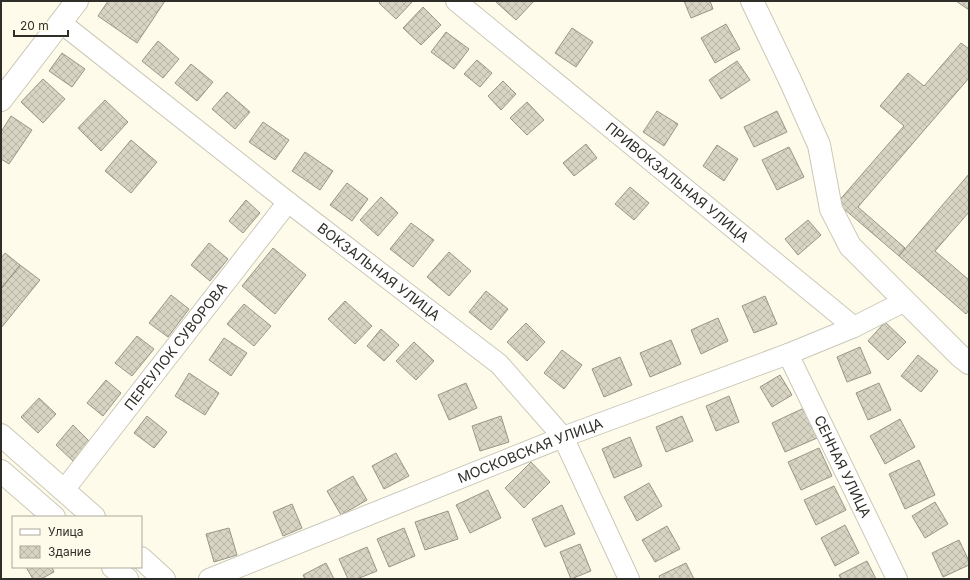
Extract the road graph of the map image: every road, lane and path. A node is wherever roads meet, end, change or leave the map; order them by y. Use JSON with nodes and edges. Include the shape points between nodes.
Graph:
{"nodes":[{"id":1,"x":77,"y":1,"type":"edge"},
{"id":2,"x":456,"y":1,"type":"edge"},
{"id":3,"x":752,"y":1,"type":"edge"},
{"id":4,"x":60,"y":22,"type":"junction"},
{"id":5,"x":1,"y":100,"type":"edge"},
{"id":6,"x":288,"y":202,"type":"junction"},
{"id":7,"x":905,"y":301,"type":"junction"},
{"id":8,"x":854,"y":327,"type":"junction"},
{"id":9,"x":788,"y":354,"type":"junction"},
{"id":10,"x":969,"y":363,"type":"edge"},
{"id":11,"x":1,"y":435,"type":"edge"},
{"id":12,"x":563,"y":436,"type":"junction"},
{"id":13,"x":1,"y":471,"type":"edge"},
{"id":14,"x":64,"y":490,"type":"junction"},
{"id":15,"x":53,"y":516,"type":"edge"},
{"id":16,"x":93,"y":516,"type":"edge"},
{"id":17,"x":142,"y":559,"type":"edge"},
{"id":18,"x":114,"y":568,"type":"edge"},
{"id":19,"x":127,"y":579,"type":"edge"},
{"id":20,"x":164,"y":579,"type":"edge"},
{"id":21,"x":209,"y":579,"type":"edge"},
{"id":22,"x":629,"y":579,"type":"edge"},
{"id":23,"x":897,"y":579,"type":"edge"}],
"edges":[{"from":1,"to":4,"type":"street"},
{"from":2,"to":8,"type":"street","name":"ПРИВОКЗАЛЬНАЯ УЛИЦА"},
{"from":3,"to":7,"type":"street","via":[[819,145],[831,209],[850,246]]},
{"from":4,"to":5,"type":"street"},
{"from":4,"to":6,"type":"street","name":"ВОКЗАЛЬНАЯ УЛИЦА"},
{"from":6,"to":12,"type":"street","name":"ВОКЗАЛЬНАЯ УЛИЦА","via":[[499,364]]},
{"from":6,"to":14,"type":"street","name":"ПЕРЕУЛОК СУВОРОВА"},
{"from":7,"to":8,"type":"street"},
{"from":7,"to":10,"type":"street"},
{"from":8,"to":9,"type":"street","name":"МОСКОВСКАЯ УЛИЦА"},
{"from":9,"to":12,"type":"street","name":"МОСКОВСКАЯ УЛИЦА"},
{"from":9,"to":23,"type":"street","name":"СЕННАЯ УЛИЦА"},
{"from":11,"to":14,"type":"street"},
{"from":12,"to":21,"type":"street","name":"МОСКОВСКАЯ УЛИЦА"},
{"from":12,"to":22,"type":"street","name":"ВОКЗАЛЬНАЯ УЛИЦА"},
{"from":13,"to":15,"type":"street"},
{"from":14,"to":16,"type":"street"},
{"from":17,"to":20,"type":"street"},
{"from":18,"to":19,"type":"street"}]}
